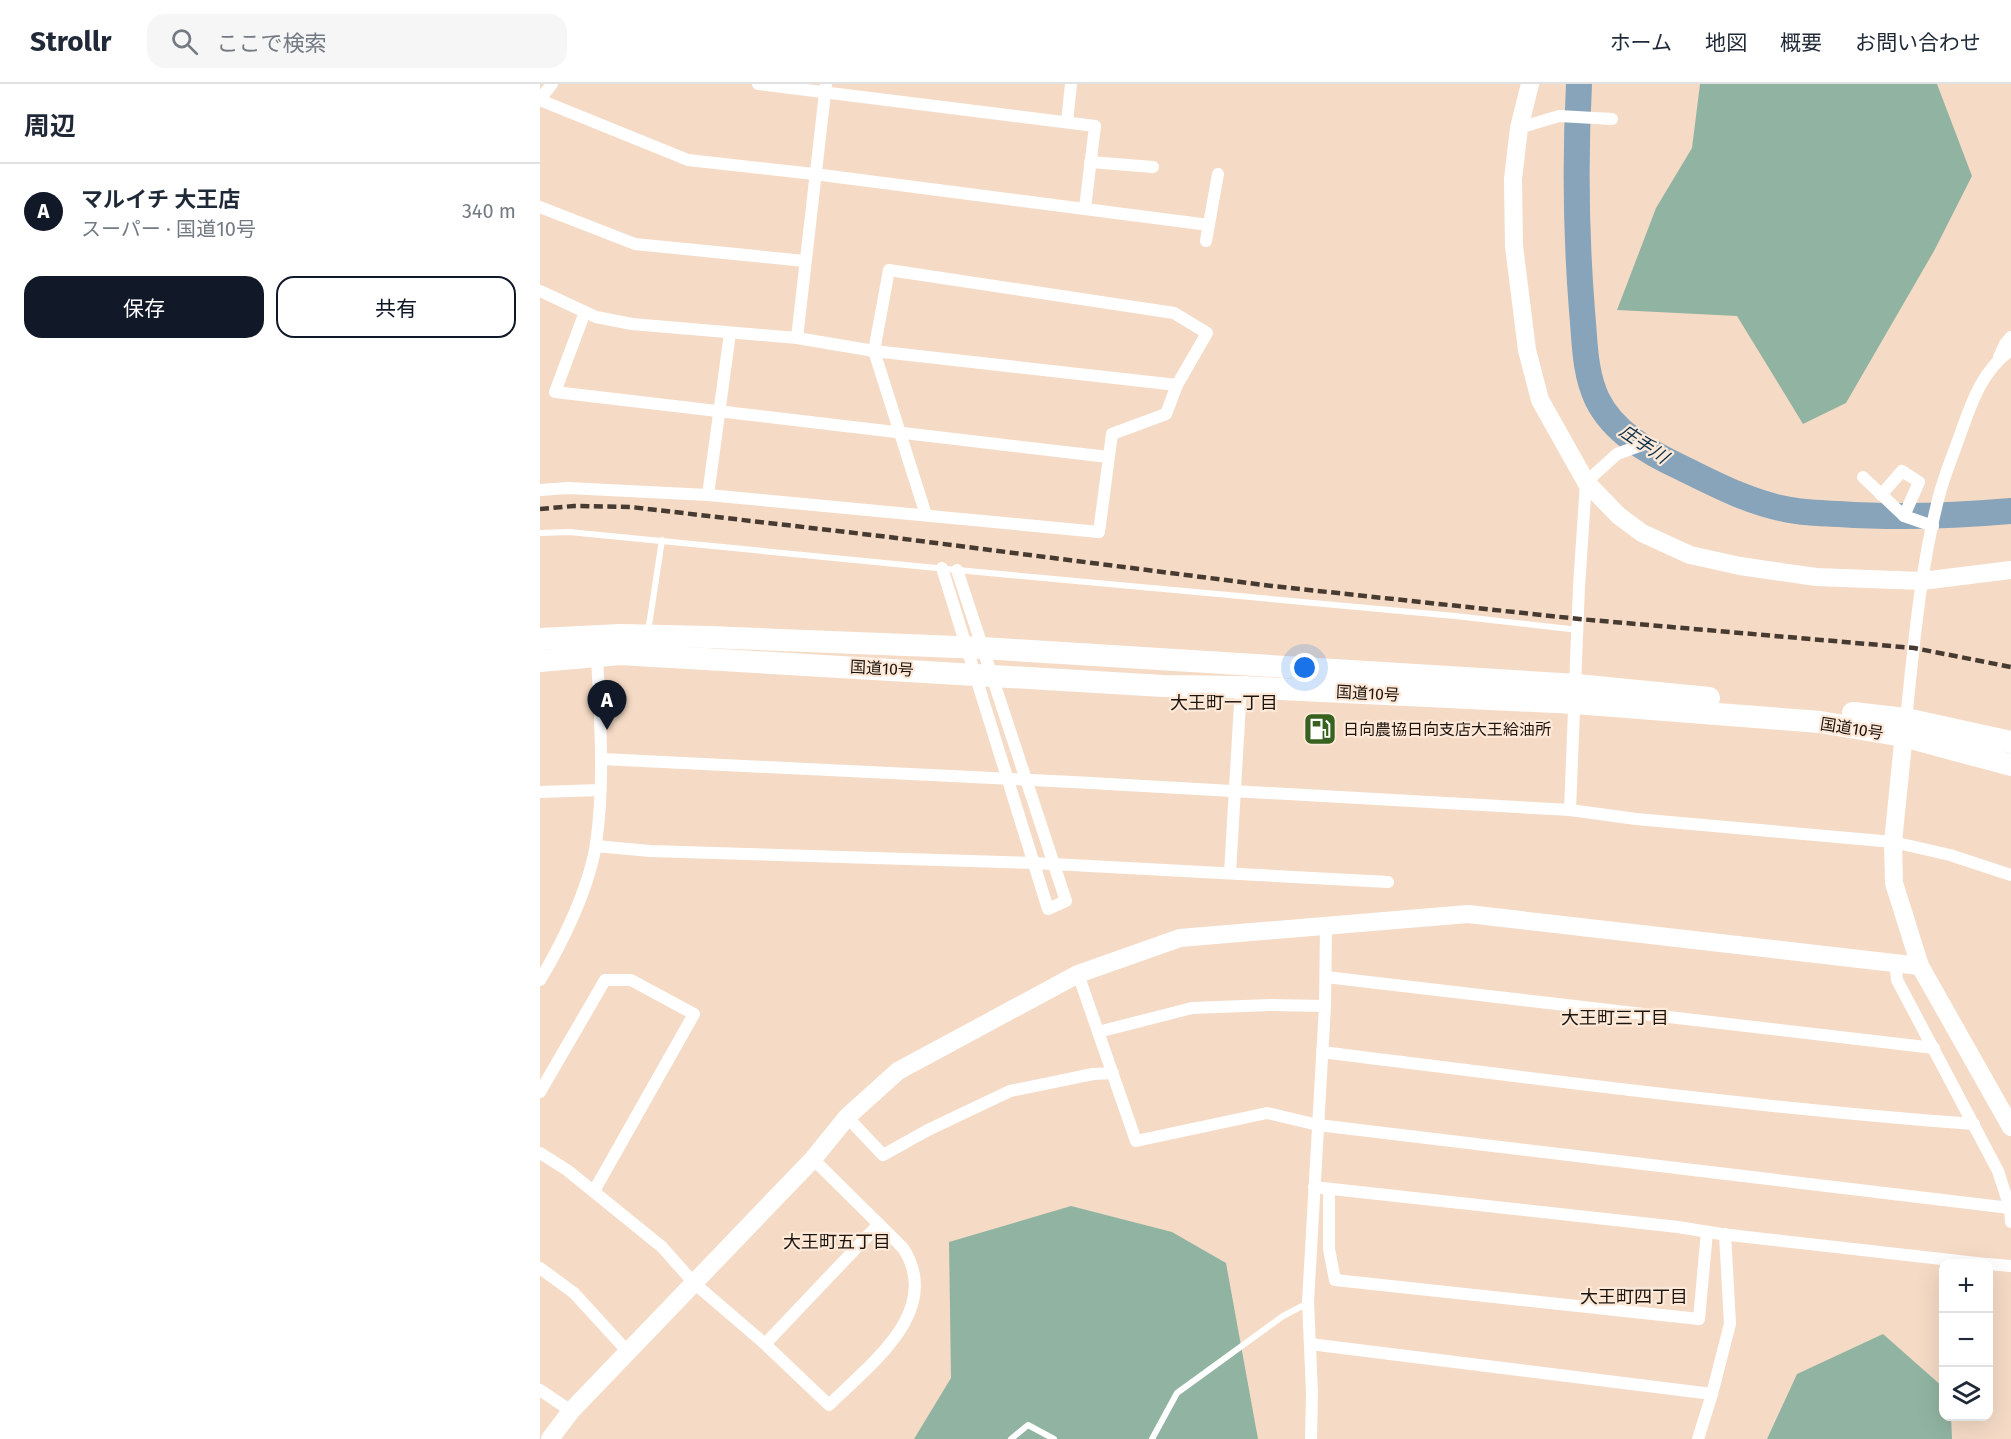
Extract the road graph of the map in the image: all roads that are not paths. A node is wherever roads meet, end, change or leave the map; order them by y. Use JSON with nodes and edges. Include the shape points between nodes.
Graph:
{"nodes":[{"id":1,"x":552,"y":84,"type":"edge"},
{"id":2,"x":758,"y":84,"type":"edge"},
{"id":3,"x":1071,"y":84,"type":"edge"},
{"id":4,"x":1530,"y":84,"type":"edge"},
{"id":5,"x":825,"y":89,"type":"edge"},
{"id":6,"x":540,"y":99,"type":"edge"},
{"id":7,"x":1612,"y":119,"type":"dead end"},
{"id":8,"x":1067,"y":122,"type":"junction"},
{"id":9,"x":1520,"y":128,"type":"junction"},
{"id":10,"x":1090,"y":162,"type":"junction"},
{"id":11,"x":1153,"y":168,"type":"dead end"},
{"id":12,"x":814,"y":174,"type":"junction"},
{"id":13,"x":1218,"y":174,"type":"dead end"},
{"id":14,"x":540,"y":207,"type":"edge"},
{"id":15,"x":1085,"y":208,"type":"junction"},
{"id":16,"x":1209,"y":225,"type":"junction"},
{"id":17,"x":1206,"y":241,"type":"dead end"},
{"id":18,"x":805,"y":261,"type":"junction"},
{"id":19,"x":540,"y":291,"type":"edge"},
{"id":20,"x":585,"y":312,"type":"junction"},
{"id":21,"x":730,"y":333,"type":"junction"},
{"id":22,"x":2011,"y":337,"type":"edge"},
{"id":23,"x":796,"y":339,"type":"junction"},
{"id":24,"x":2011,"y":350,"type":"edge"},
{"id":25,"x":874,"y":351,"type":"junction"},
{"id":26,"x":1997,"y":361,"type":"junction"},
{"id":27,"x":1177,"y":384,"type":"junction"},
{"id":28,"x":718,"y":412,"type":"junction"},
{"id":29,"x":901,"y":433,"type":"junction"},
{"id":30,"x":1647,"y":443,"type":"dead end"},
{"id":31,"x":1108,"y":457,"type":"junction"},
{"id":32,"x":1863,"y":477,"type":"dead end"},
{"id":33,"x":1586,"y":482,"type":"junction"},
{"id":34,"x":540,"y":490,"type":"edge"},
{"id":35,"x":708,"y":495,"type":"junction"},
{"id":36,"x":1881,"y":495,"type":"junction"},
{"id":37,"x":926,"y":515,"type":"junction"},
{"id":38,"x":1904,"y":516,"type":"junction"},
{"id":39,"x":1932,"y":532,"type":"junction"},
{"id":40,"x":540,"y":533,"type":"edge"},
{"id":41,"x":662,"y":540,"type":"junction"},
{"id":42,"x":942,"y":568,"type":"junction"},
{"id":43,"x":957,"y":570,"type":"junction"},
{"id":44,"x":2011,"y":570,"type":"edge"},
{"id":45,"x":1922,"y":580,"type":"junction"},
{"id":46,"x":1578,"y":630,"type":"junction"},
{"id":47,"x":648,"y":636,"type":"junction"},
{"id":48,"x":541,"y":644,"type":"edge"},
{"id":49,"x":975,"y":648,"type":"junction"},
{"id":50,"x":597,"y":656,"type":"junction"},
{"id":51,"x":984,"y":675,"type":"junction"},
{"id":52,"x":1241,"y":687,"type":"junction"},
{"id":53,"x":1576,"y":694,"type":"junction"},
{"id":54,"x":1905,"y":728,"type":"junction"},
{"id":55,"x":2011,"y":742,"type":"edge"},
{"id":56,"x":602,"y":759,"type":"junction"},
{"id":57,"x":2011,"y":765,"type":"edge"},
{"id":58,"x":1009,"y":779,"type":"junction"},
{"id":59,"x":1026,"y":780,"type":"junction"},
{"id":60,"x":600,"y":790,"type":"junction"},
{"id":61,"x":1234,"y":791,"type":"junction"},
{"id":62,"x":540,"y":792,"type":"edge"},
{"id":63,"x":1570,"y":810,"type":"junction"},
{"id":64,"x":1893,"y":842,"type":"junction"},
{"id":65,"x":596,"y":846,"type":"junction"},
{"id":66,"x":1034,"y":863,"type":"junction"},
{"id":67,"x":1053,"y":864,"type":"junction"},
{"id":68,"x":1230,"y":873,"type":"junction"},
{"id":69,"x":2011,"y":875,"type":"edge"},
{"id":70,"x":1388,"y":882,"type":"dead end"},
{"id":71,"x":1326,"y":926,"type":"junction"},
{"id":72,"x":1899,"y":964,"type":"junction"},
{"id":73,"x":1920,"y":966,"type":"junction"},
{"id":74,"x":1078,"y":974,"type":"junction"},
{"id":75,"x":1326,"y":977,"type":"junction"},
{"id":76,"x":540,"y":980,"type":"edge"},
{"id":77,"x":1325,"y":1006,"type":"junction"},
{"id":78,"x":1098,"y":1032,"type":"junction"},
{"id":79,"x":1935,"y":1048,"type":"junction"},
{"id":80,"x":1322,"y":1052,"type":"junction"},
{"id":81,"x":1113,"y":1073,"type":"junction"},
{"id":82,"x":540,"y":1092,"type":"edge"},
{"id":83,"x":847,"y":1117,"type":"junction"},
{"id":84,"x":1974,"y":1124,"type":"junction"},
{"id":85,"x":1318,"y":1125,"type":"junction"},
{"id":86,"x":2011,"y":1127,"type":"edge"},
{"id":87,"x":540,"y":1153,"type":"edge"},
{"id":88,"x":813,"y":1159,"type":"junction"},
{"id":89,"x":1314,"y":1188,"type":"junction"},
{"id":90,"x":1329,"y":1190,"type":"junction"},
{"id":91,"x":594,"y":1191,"type":"junction"},
{"id":92,"x":2010,"y":1208,"type":"edge"},
{"id":93,"x":2011,"y":1222,"type":"edge"},
{"id":94,"x":879,"y":1224,"type":"junction"},
{"id":95,"x":1707,"y":1232,"type":"junction"},
{"id":96,"x":1725,"y":1234,"type":"junction"},
{"id":97,"x":1943,"y":1259,"type":"edge"},
{"id":98,"x":1993,"y":1264,"type":"edge"},
{"id":99,"x":2011,"y":1266,"type":"edge"},
{"id":100,"x":540,"y":1268,"type":"edge"},
{"id":101,"x":694,"y":1283,"type":"junction"},
{"id":102,"x":1308,"y":1302,"type":"junction"},
{"id":103,"x":765,"y":1344,"type":"junction"},
{"id":104,"x":1310,"y":1344,"type":"junction"},
{"id":105,"x":628,"y":1352,"type":"junction"},
{"id":106,"x":540,"y":1390,"type":"edge"},
{"id":107,"x":1712,"y":1394,"type":"junction"},
{"id":108,"x":571,"y":1411,"type":"junction"},
{"id":109,"x":550,"y":1439,"type":"edge"},
{"id":110,"x":1011,"y":1439,"type":"edge"},
{"id":111,"x":1054,"y":1439,"type":"edge"},
{"id":112,"x":1152,"y":1439,"type":"edge"},
{"id":113,"x":1311,"y":1439,"type":"edge"},
{"id":114,"x":1698,"y":1439,"type":"edge"}],
"edges":[{"from":1,"to":6,"type":"street"},
{"from":2,"to":5,"type":"street"},
{"from":3,"to":8,"type":"street"},
{"from":4,"to":9,"type":"street"},
{"from":5,"to":8,"type":"street"},
{"from":5,"to":12,"type":"street"},
{"from":6,"to":12,"type":"street","via":[[688,160]]},
{"from":7,"to":9,"type":"street","via":[[1559,116]]},
{"from":8,"to":10,"type":"street","via":[[1095,126]]},
{"from":9,"to":33,"type":"street","via":[[1513,179],[1514,246],[1527,350],[1540,400]]},
{"from":10,"to":11,"type":"street"},
{"from":10,"to":15,"type":"street"},
{"from":12,"to":15,"type":"street"},
{"from":12,"to":18,"type":"street"},
{"from":13,"to":16,"type":"street"},
{"from":14,"to":18,"type":"street","via":[[635,244]]},
{"from":15,"to":16,"type":"street"},
{"from":16,"to":17,"type":"street"},
{"from":18,"to":23,"type":"street"},
{"from":19,"to":20,"type":"street"},
{"from":20,"to":21,"type":"street","via":[[632,324]]},
{"from":20,"to":28,"type":"street","via":[[555,392]]},
{"from":21,"to":23,"type":"street"},
{"from":21,"to":28,"type":"street"},
{"from":22,"to":26,"type":"street"},
{"from":23,"to":25,"type":"street"},
{"from":24,"to":26,"type":"street"},
{"from":25,"to":27,"type":"street"},
{"from":25,"to":27,"type":"street","via":[[889,270],[1174,313],[1207,333]]},
{"from":25,"to":29,"type":"street"},
{"from":26,"to":39,"type":"street","via":[[1969,410],[1939,496]]},
{"from":27,"to":31,"type":"street","via":[[1166,414],[1112,434]]},
{"from":28,"to":29,"type":"street"},
{"from":28,"to":35,"type":"street"},
{"from":29,"to":31,"type":"street"},
{"from":29,"to":37,"type":"street"},
{"from":30,"to":33,"type":"street","via":[[1617,454]]},
{"from":31,"to":37,"type":"street","via":[[1100,532]]},
{"from":32,"to":36,"type":"street"},
{"from":33,"to":45,"type":"street","via":[[1642,533],[1690,555],[1816,577]]},
{"from":33,"to":46,"type":"street"},
{"from":34,"to":35,"type":"street"},
{"from":35,"to":37,"type":"street"},
{"from":36,"to":38,"type":"street"},
{"from":36,"to":38,"type":"street","via":[[1902,471],[1919,482]]},
{"from":38,"to":39,"type":"street"},
{"from":39,"to":45,"type":"street"},
{"from":40,"to":41,"type":"lane"},
{"from":41,"to":42,"type":"lane"},
{"from":41,"to":47,"type":"lane"},
{"from":42,"to":43,"type":"lane"},
{"from":42,"to":49,"type":"street"},
{"from":43,"to":46,"type":"lane"},
{"from":43,"to":49,"type":"street"},
{"from":44,"to":45,"type":"street"},
{"from":45,"to":54,"type":"street"},
{"from":46,"to":53,"type":"street"},
{"from":47,"to":48,"type":"highway","name":"国道10号"},
{"from":47,"to":49,"type":"highway","name":"国道10号"},
{"from":48,"to":50,"type":"highway","name":"国道10号"},
{"from":49,"to":51,"type":"street"},
{"from":49,"to":53,"type":"highway","name":"国道10号"},
{"from":50,"to":51,"type":"highway","name":"国道10号","via":[[631,654]]},
{"from":50,"to":56,"type":"street"},
{"from":51,"to":52,"type":"highway","name":"国道10号"},
{"from":51,"to":58,"type":"street"},
{"from":51,"to":59,"type":"street"},
{"from":52,"to":53,"type":"highway","name":"国道10号"},
{"from":52,"to":61,"type":"street"},
{"from":53,"to":54,"type":"highway","name":"国道10号"},
{"from":53,"to":63,"type":"street"},
{"from":54,"to":55,"type":"highway","name":"国道10号"},
{"from":54,"to":57,"type":"highway","name":"国道10号"},
{"from":54,"to":64,"type":"street"},
{"from":56,"to":58,"type":"street"},
{"from":56,"to":60,"type":"street"},
{"from":58,"to":59,"type":"street"},
{"from":58,"to":66,"type":"street"},
{"from":59,"to":61,"type":"street"},
{"from":59,"to":67,"type":"street"},
{"from":60,"to":62,"type":"street"},
{"from":60,"to":65,"type":"street"},
{"from":61,"to":63,"type":"street"},
{"from":61,"to":68,"type":"street"},
{"from":63,"to":64,"type":"street"},
{"from":64,"to":69,"type":"street"},
{"from":64,"to":73,"type":"street","via":[[1894,883]]},
{"from":65,"to":66,"type":"street"},
{"from":65,"to":76,"type":"street","via":[[584,890]]},
{"from":66,"to":67,"type":"street"},
{"from":66,"to":67,"type":"street","via":[[1048,909],[1066,901]]},
{"from":67,"to":68,"type":"street"},
{"from":68,"to":70,"type":"street"},
{"from":71,"to":72,"type":"street","via":[[1468,914]]},
{"from":71,"to":74,"type":"street","via":[[1179,938]]},
{"from":71,"to":75,"type":"street"},
{"from":72,"to":73,"type":"street"},
{"from":72,"to":79,"type":"street","via":[[1897,980]]},
{"from":73,"to":86,"type":"street"},
{"from":74,"to":78,"type":"street"},
{"from":74,"to":83,"type":"street","via":[[898,1071]]},
{"from":75,"to":77,"type":"street"},
{"from":75,"to":79,"type":"street"},
{"from":77,"to":78,"type":"street","via":[[1192,1008]]},
{"from":77,"to":80,"type":"street"},
{"from":78,"to":81,"type":"street"},
{"from":79,"to":84,"type":"street"},
{"from":80,"to":84,"type":"street","via":[[1866,1116]]},
{"from":80,"to":85,"type":"street"},
{"from":81,"to":83,"type":"street","via":[[1010,1091],[883,1155]]},
{"from":81,"to":85,"type":"street","via":[[1136,1142],[1268,1113]]},
{"from":82,"to":91,"type":"street","via":[[605,980],[631,980],[694,1014]]},
{"from":83,"to":88,"type":"street"},
{"from":84,"to":92,"type":"street","via":[[1998,1171]]},
{"from":85,"to":89,"type":"street"},
{"from":85,"to":92,"type":"street"},
{"from":87,"to":91,"type":"street"},
{"from":88,"to":94,"type":"street"},
{"from":88,"to":101,"type":"street"},
{"from":89,"to":90,"type":"street"},
{"from":89,"to":102,"type":"street"},
{"from":90,"to":95,"type":"street"},
{"from":90,"to":95,"type":"street","via":[[1329,1249],[1335,1280],[1699,1319]]},
{"from":91,"to":101,"type":"street","via":[[662,1247]]},
{"from":92,"to":93,"type":"street"},
{"from":94,"to":103,"type":"street"},
{"from":94,"to":103,"type":"street","via":[[903,1248],[913,1263],[915,1276],[914,1303],[907,1321],[890,1344],[829,1405]]},
{"from":95,"to":96,"type":"street"},
{"from":96,"to":97,"type":"street"},
{"from":96,"to":107,"type":"street","via":[[1730,1324]]},
{"from":98,"to":99,"type":"street"},
{"from":100,"to":105,"type":"street","via":[[574,1293]]},
{"from":101,"to":103,"type":"street"},
{"from":101,"to":105,"type":"street"},
{"from":102,"to":104,"type":"street"},
{"from":102,"to":112,"type":"lane","via":[[1177,1393]]},
{"from":104,"to":107,"type":"street"},
{"from":104,"to":113,"type":"street"},
{"from":105,"to":108,"type":"street"},
{"from":106,"to":108,"type":"street"},
{"from":107,"to":114,"type":"street"},
{"from":108,"to":109,"type":"street"},
{"from":110,"to":111,"type":"lane","via":[[1028,1425]]}]}
